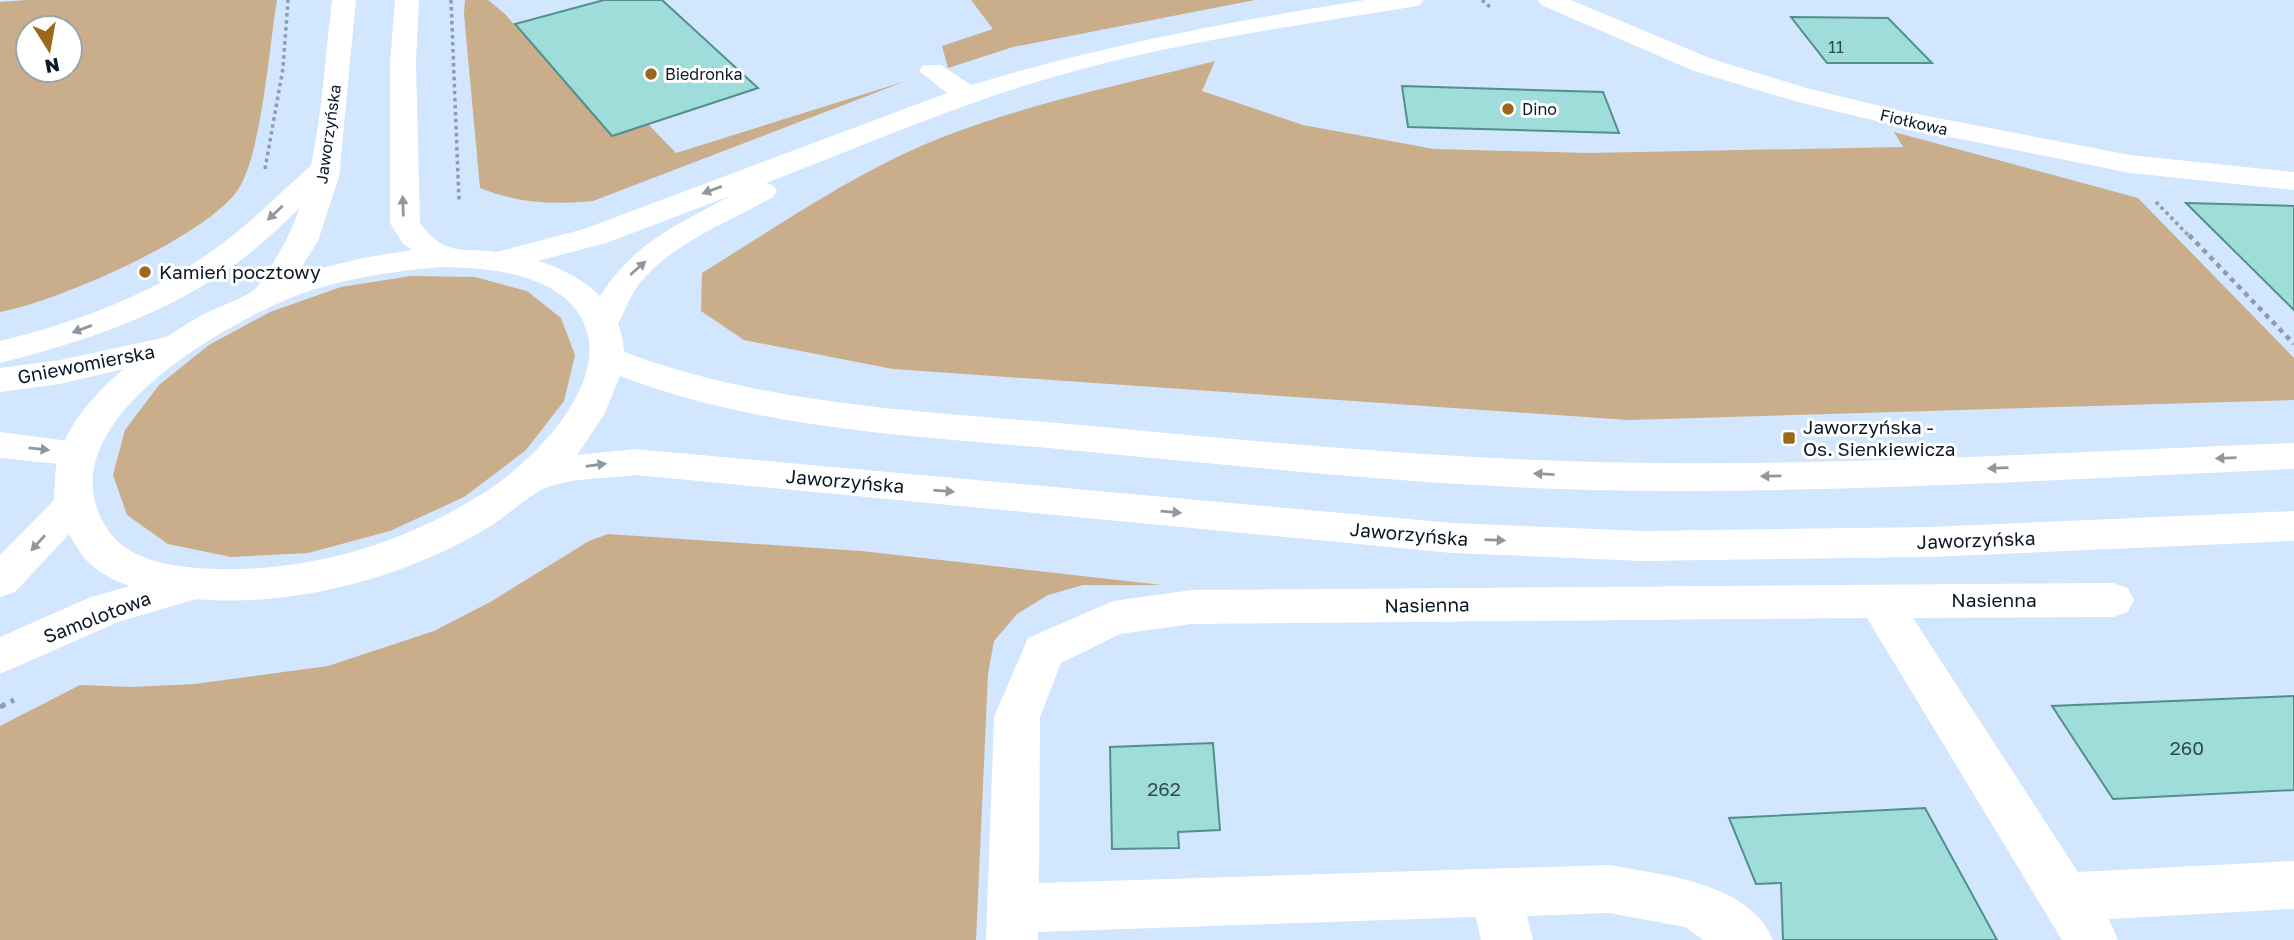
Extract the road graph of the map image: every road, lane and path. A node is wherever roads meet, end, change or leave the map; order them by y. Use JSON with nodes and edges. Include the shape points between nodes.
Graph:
{"nodes":[{"id":1,"x":288,"y":0,"type":"edge"},
{"id":2,"x":344,"y":0,"type":"edge"},
{"id":3,"x":407,"y":0,"type":"edge"},
{"id":4,"x":451,"y":0,"type":"edge"},
{"id":5,"x":1411,"y":0,"type":"edge"},
{"id":6,"x":1482,"y":0,"type":"edge"},
{"id":7,"x":1550,"y":0,"type":"edge"},
{"id":8,"x":1490,"y":7,"type":"dead end"},
{"id":9,"x":932,"y":71,"type":"dead end"},
{"id":10,"x":967,"y":94,"type":"junction"},
{"id":11,"x":846,"y":143,"type":"junction"},
{"id":12,"x":2130,"y":164,"type":"junction"},
{"id":13,"x":326,"y":167,"type":"junction"},
{"id":14,"x":262,"y":174,"type":"dead end"},
{"id":15,"x":2294,"y":181,"type":"edge"},
{"id":16,"x":459,"y":201,"type":"dead end"},
{"id":17,"x":441,"y":257,"type":"junction"},
{"id":18,"x":500,"y":261,"type":"junction"},
{"id":19,"x":266,"y":296,"type":"junction"},
{"id":20,"x":604,"y":342,"type":"junction"},
{"id":21,"x":2294,"y":344,"type":"edge"},
{"id":22,"x":171,"y":347,"type":"junction"},
{"id":23,"x":0,"y":352,"type":"edge"},
{"id":24,"x":0,"y":380,"type":"edge"},
{"id":25,"x":0,"y":444,"type":"edge"},
{"id":26,"x":79,"y":453,"type":"junction"},
{"id":27,"x":2294,"y":456,"type":"edge"},
{"id":28,"x":529,"y":480,"type":"junction"},
{"id":29,"x":74,"y":504,"type":"junction"},
{"id":30,"x":2294,"y":526,"type":"edge"},
{"id":31,"x":0,"y":581,"type":"edge"},
{"id":32,"x":195,"y":584,"type":"junction"},
{"id":33,"x":2113,"y":600,"type":"dead end"},
{"id":34,"x":1879,"y":601,"type":"junction"},
{"id":35,"x":0,"y":656,"type":"edge"},
{"id":36,"x":2294,"y":885,"type":"edge"},
{"id":37,"x":2067,"y":897,"type":"junction"},
{"id":38,"x":1502,"y":916,"type":"edge"},
{"id":39,"x":1012,"y":924,"type":"edge"},
{"id":40,"x":1747,"y":940,"type":"edge"},
{"id":41,"x":2092,"y":940,"type":"edge"}],
"edges":[{"from":1,"to":14,"type":"path","via":[[283,68],[268,164]]},
{"from":2,"to":13,"type":"main road","name":"Jaworzyńska"},
{"from":17,"to":3,"type":"main road","one_way":true,"via":[[414,237],[405,223],[402,63]]},
{"from":4,"to":16,"type":"path"},
{"from":5,"to":10,"type":"main road","via":[[1112,53]]},
{"from":6,"to":8,"type":"path"},
{"from":7,"to":12,"type":"main road","name":"Fiołkowa","via":[[1703,65],[1798,94]]},
{"from":9,"to":10,"type":"main road"},
{"from":10,"to":11,"type":"main road"},
{"from":11,"to":18,"type":"main road","one_way":true,"via":[[595,236]]},
{"from":20,"to":11,"type":"main road","one_way":true,"via":[[622,287],[640,264]]},
{"from":12,"to":15,"type":"main road","name":"Fiołkowa"},
{"from":12,"to":21,"type":"path","via":[[2142,188]]},
{"from":13,"to":19,"type":"main road","name":"Jaworzyńska","via":[[302,241]]},
{"from":13,"to":23,"type":"main road","one_way":true,"via":[[231,252],[171,291],[71,333]]},
{"from":17,"to":18,"type":"main road"},
{"from":17,"to":19,"type":"main road","via":[[365,266]]},
{"from":18,"to":20,"type":"main road","via":[[538,271],[583,298]]},
{"from":19,"to":22,"type":"main road"},
{"from":27,"to":20,"type":"main road","one_way":true,"via":[[1774,476],[1436,469],[816,412],[675,385]]},
{"from":20,"to":28,"type":"main road","via":[[602,386],[589,414]]},
{"from":22,"to":24,"type":"main road","name":"Gniewomierska","via":[[60,372]]},
{"from":22,"to":26,"type":"main road","via":[[109,403]]},
{"from":25,"to":26,"type":"main road","one_way":true},
{"from":26,"to":29,"type":"main road"},
{"from":28,"to":30,"type":"main road","name":"Jaworzyńska","one_way":true,"via":[[579,467],[635,462],[1452,538],[1642,546],[1930,542]]},
{"from":28,"to":32,"type":"main road","via":[[463,524],[366,564],[315,578],[260,585]]},
{"from":29,"to":31,"type":"main road","one_way":true},
{"from":29,"to":32,"type":"main road","via":[[79,522],[97,546],[125,565]]},
{"from":32,"to":35,"type":"main road","name":"Samolotowa","via":[[106,609]]},
{"from":33,"to":34,"type":"main road","name":"Nasienna"},
{"from":34,"to":37,"type":"main road"},
{"from":34,"to":39,"type":"main road","name":"Nasienna","via":[[1192,607],[1113,618],[1044,651],[1017,717]]},
{"from":36,"to":37,"type":"main road"},
{"from":37,"to":41,"type":"main road"},
{"from":38,"to":39,"type":"main road"},
{"from":38,"to":40,"type":"main road","via":[[1609,890],[1696,905]]}]}
